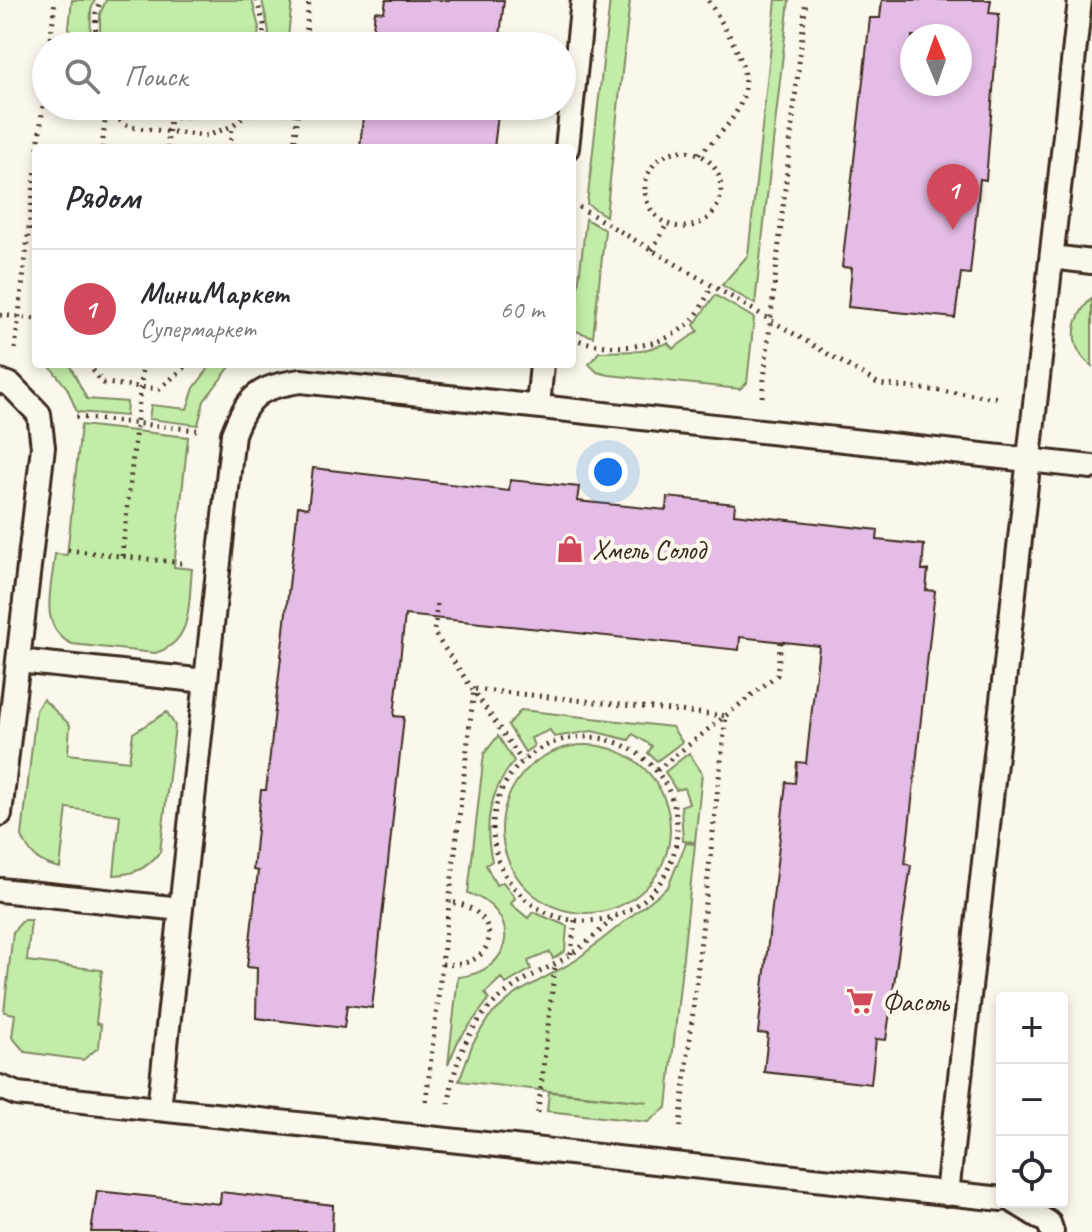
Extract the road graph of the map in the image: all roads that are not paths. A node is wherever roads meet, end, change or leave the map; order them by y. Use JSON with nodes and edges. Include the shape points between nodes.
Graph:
{"nodes":[{"id":1,"x":583,"y":0,"type":"edge"},
{"id":2,"x":1080,"y":0,"type":"edge"},
{"id":3,"x":576,"y":65,"type":"edge"},
{"id":4,"x":570,"y":120,"type":"edge"},
{"id":5,"x":567,"y":144,"type":"edge"},
{"id":6,"x":1052,"y":257,"type":"junction"},
{"id":7,"x":1092,"y":262,"type":"edge"},
{"id":8,"x":542,"y":368,"type":"edge"},
{"id":9,"x":6,"y":383,"type":"edge"},
{"id":10,"x":538,"y":406,"type":"junction"},
{"id":11,"x":1029,"y":460,"type":"junction"},
{"id":12,"x":1092,"y":467,"type":"edge"},
{"id":13,"x":18,"y":661,"type":"junction"},
{"id":14,"x":206,"y":681,"type":"junction"},
{"id":15,"x":0,"y":814,"type":"edge"},
{"id":16,"x":0,"y":890,"type":"edge"},
{"id":17,"x":181,"y":909,"type":"junction"},
{"id":18,"x":0,"y":1087,"type":"edge"},
{"id":19,"x":159,"y":1109,"type":"junction"},
{"id":20,"x":947,"y":1194,"type":"junction"},
{"id":21,"x":996,"y":1198,"type":"edge"},
{"id":22,"x":1025,"y":1208,"type":"edge"},
{"id":23,"x":1052,"y":1232,"type":"edge"}],
"edges":[{"from":1,"to":3,"type":"lane"},
{"from":2,"to":6,"type":"lane"},
{"from":4,"to":5,"type":"lane"},
{"from":6,"to":7,"type":"lane"},
{"from":6,"to":11,"type":"lane"},
{"from":8,"to":10,"type":"lane"},
{"from":9,"to":13,"type":"lane","via":[[39,414],[43,447]]},
{"from":10,"to":11,"type":"lane"},
{"from":10,"to":14,"type":"lane","via":[[301,381],[269,386],[244,405],[233,434]]},
{"from":11,"to":12,"type":"lane"},
{"from":11,"to":20,"type":"lane"},
{"from":13,"to":14,"type":"lane"},
{"from":13,"to":15,"type":"lane"},
{"from":14,"to":17,"type":"lane"},
{"from":16,"to":17,"type":"lane"},
{"from":17,"to":19,"type":"lane"},
{"from":18,"to":19,"type":"lane","via":[[17,1094]]},
{"from":19,"to":20,"type":"lane"},
{"from":20,"to":21,"type":"lane"},
{"from":22,"to":23,"type":"lane","via":[[1049,1223]]}]}
